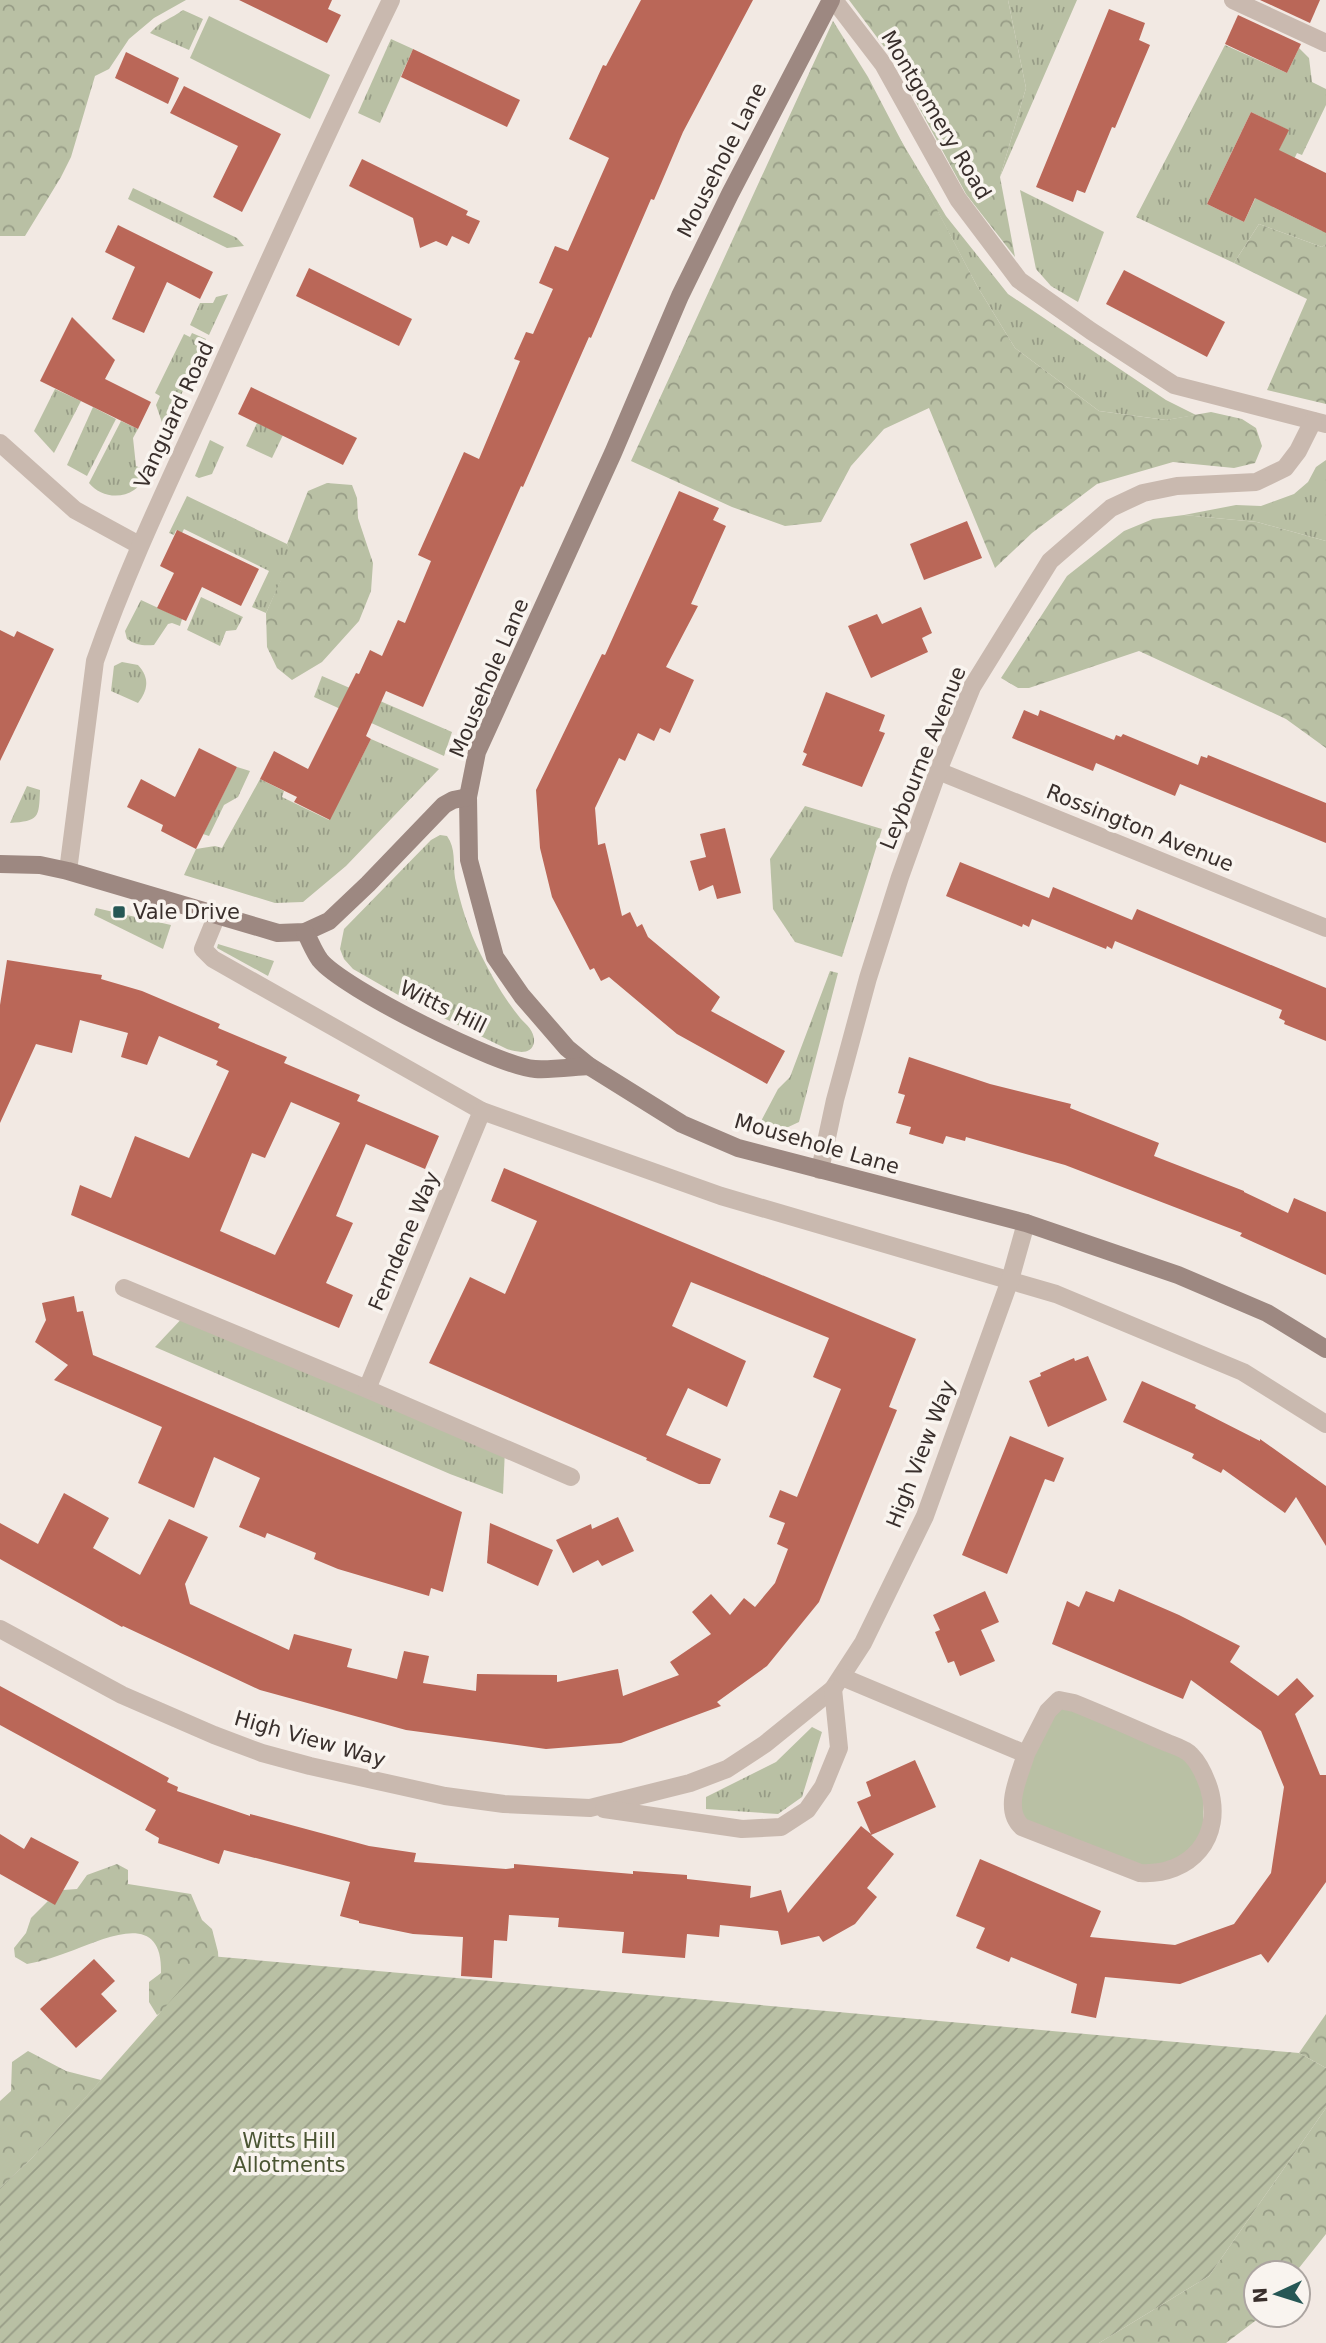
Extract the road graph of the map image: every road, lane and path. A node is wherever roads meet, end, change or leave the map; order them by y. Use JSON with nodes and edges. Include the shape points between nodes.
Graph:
{"nodes":[{"id":1,"x":391,"y":0,"type":"edge"},
{"id":2,"x":832,"y":0,"type":"edge"},
{"id":3,"x":1233,"y":0,"type":"edge"},
{"id":4,"x":1326,"y":43,"type":"edge"},
{"id":5,"x":1319,"y":422,"type":"edge"},
{"id":6,"x":0,"y":443,"type":"edge"},
{"id":7,"x":139,"y":545,"type":"junction"},
{"id":8,"x":938,"y":771,"type":"junction"},
{"id":9,"x":468,"y":797,"type":"junction"},
{"id":10,"x":0,"y":864,"type":"edge"},
{"id":11,"x":68,"y":871,"type":"junction"},
{"id":12,"x":217,"y":915,"type":"junction"},
{"id":13,"x":1326,"y":928,"type":"edge"},
{"id":14,"x":305,"y":932,"type":"junction"},
{"id":15,"x":589,"y":1066,"type":"junction"},
{"id":16,"x":482,"y":1111,"type":"junction"},
{"id":17,"x":820,"y":1170,"type":"junction"},
{"id":18,"x":1026,"y":1223,"type":"junction"},
{"id":19,"x":1010,"y":1280,"type":"junction"},
{"id":20,"x":124,"y":1288,"type":"dead end"},
{"id":21,"x":1326,"y":1349,"type":"edge"},
{"id":22,"x":367,"y":1389,"type":"junction"},
{"id":23,"x":1326,"y":1424,"type":"edge"},
{"id":24,"x":571,"y":1477,"type":"dead end"},
{"id":25,"x":0,"y":1629,"type":"edge"},
{"id":26,"x":837,"y":1683,"type":"junction"},
{"id":27,"x":1027,"y":1754,"type":"junction"},
{"id":28,"x":590,"y":1808,"type":"junction"}],
"edges":[{"from":1,"to":7,"type":"street","name":"Vanguard Road"},
{"from":2,"to":5,"type":"street","name":"Montgomery Road","via":[[883,64],[958,199],[1019,280],[1174,385]]},
{"from":2,"to":9,"type":"street","name":"Mousehole Lane","via":[[680,296],[477,752]]},
{"from":3,"to":4,"type":"street"},
{"from":5,"to":8,"type":"street","name":"Leybourne Avenue","via":[[1285,468],[1256,482],[1177,486],[1143,493],[1111,508],[1050,561],[972,687]]},
{"from":6,"to":7,"type":"street","via":[[75,510]]},
{"from":7,"to":11,"type":"street","name":"Vanguard Road","via":[[95,661]]},
{"from":8,"to":13,"type":"street","name":"Rossington Avenue"},
{"from":8,"to":17,"type":"street","name":"Leybourne Avenue","via":[[868,978]]},
{"from":9,"to":14,"type":"street","via":[[444,804],[342,910]]},
{"from":9,"to":15,"type":"street","name":"Mousehole Lane","via":[[469,860],[495,957],[522,996]]},
{"from":10,"to":11,"type":"street"},
{"from":11,"to":12,"type":"street"},
{"from":12,"to":14,"type":"street","via":[[278,933]]},
{"from":12,"to":16,"type":"street","via":[[203,949],[213,959]]},
{"from":14,"to":15,"type":"street","name":"Witts Hill","via":[[320,961],[333,972],[420,1023],[500,1060],[534,1069]]},
{"from":15,"to":17,"type":"street","name":"Mousehole Lane","via":[[682,1124],[738,1148]]},
{"from":16,"to":19,"type":"street","via":[[721,1196]]},
{"from":16,"to":22,"type":"street","name":"Ferndene Way"},
{"from":17,"to":18,"type":"street","name":"Mousehole Lane"},
{"from":18,"to":19,"type":"street","name":"High View Way"},
{"from":18,"to":21,"type":"street","name":"Mousehole Lane","via":[[1178,1276],[1267,1314]]},
{"from":19,"to":23,"type":"street","via":[[1056,1294],[1243,1372]]},
{"from":19,"to":26,"type":"street","name":"High View Way","via":[[925,1516],[863,1643]]},
{"from":20,"to":22,"type":"street"},
{"from":22,"to":24,"type":"street"},
{"from":25,"to":28,"type":"street","name":"High View Way","via":[[122,1695],[262,1753],[445,1796]]},
{"from":26,"to":27,"type":"street"},
{"from":26,"to":28,"type":"street","name":"High View Way","via":[[765,1744],[727,1769]]},
{"from":26,"to":28,"type":"street","name":"High View Way","via":[[839,1748],[823,1787],[807,1810],[781,1828],[742,1829]]},
{"from":27,"to":27,"type":"street","via":[[1048,1711],[1059,1700],[1191,1754],[1204,1773],[1214,1807],[1203,1846],[1184,1864],[1158,1874],[1140,1872],[1022,1827],[1016,1822],[1012,1804]]}]}
